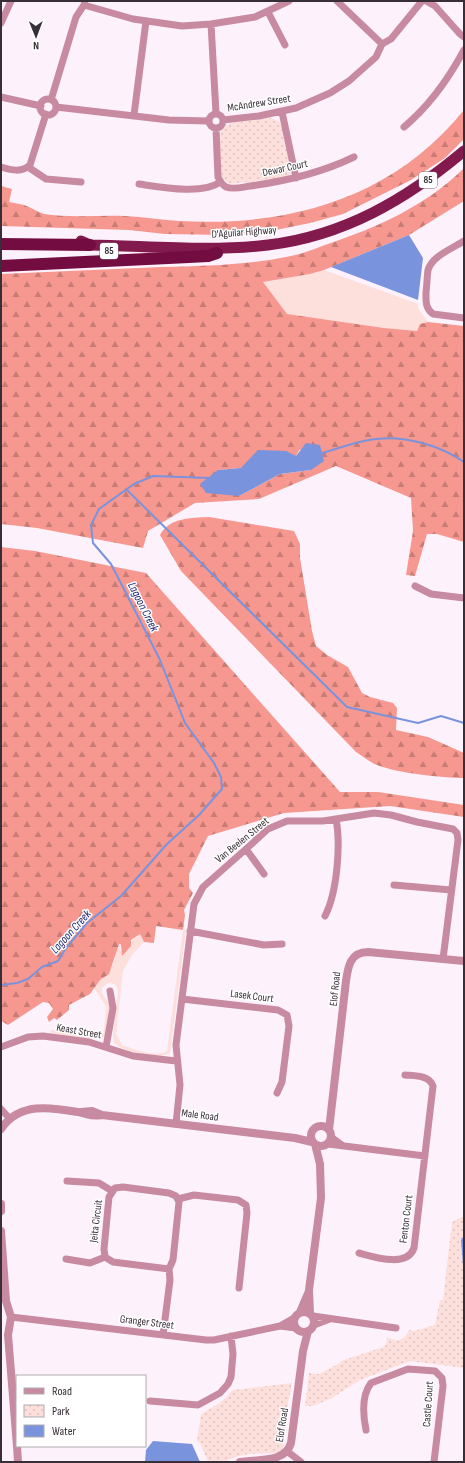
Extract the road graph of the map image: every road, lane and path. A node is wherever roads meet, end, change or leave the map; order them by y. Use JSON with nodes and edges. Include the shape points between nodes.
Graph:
{"nodes":[{"id":1,"x":11,"y":1,"type":"edge"},
{"id":2,"x":289,"y":1,"type":"edge"},
{"id":3,"x":337,"y":1,"type":"edge"},
{"id":4,"x":422,"y":1,"type":"edge"},
{"id":5,"x":426,"y":1,"type":"edge"},
{"id":6,"x":84,"y":3,"type":"edge"},
{"id":7,"x":268,"y":12,"type":"junction"},
{"id":8,"x":146,"y":22,"type":"junction"},
{"id":9,"x":1,"y":23,"type":"edge"},
{"id":10,"x":211,"y":24,"type":"junction"},
{"id":11,"x":464,"y":37,"type":"edge"},
{"id":12,"x":382,"y":44,"type":"junction"},
{"id":13,"x":284,"y":45,"type":"dead end"},
{"id":14,"x":464,"y":50,"type":"edge"},
{"id":15,"x":1,"y":97,"type":"edge"},
{"id":16,"x":51,"y":100,"type":"junction"},
{"id":17,"x":41,"y":106,"type":"junction"},
{"id":18,"x":56,"y":107,"type":"junction"},
{"id":19,"x":282,"y":112,"type":"junction"},
{"id":20,"x":216,"y":113,"type":"junction"},
{"id":21,"x":46,"y":114,"type":"junction"},
{"id":22,"x":134,"y":116,"type":"junction"},
{"id":23,"x":223,"y":120,"type":"junction"},
{"id":24,"x":208,"y":121,"type":"junction"},
{"id":25,"x":404,"y":127,"type":"dead end"},
{"id":26,"x":216,"y":128,"type":"junction"},
{"id":27,"x":464,"y":151,"type":"edge"},
{"id":28,"x":464,"y":156,"type":"edge"},
{"id":29,"x":354,"y":157,"type":"dead end"},
{"id":30,"x":1,"y":167,"type":"edge"},
{"id":31,"x":28,"y":167,"type":"junction"},
{"id":32,"x":296,"y":178,"type":"junction"},
{"id":33,"x":81,"y":182,"type":"dead end"},
{"id":34,"x":220,"y":182,"type":"junction"},
{"id":35,"x":139,"y":184,"type":"dead end"},
{"id":36,"x":1,"y":238,"type":"edge"},
{"id":37,"x":464,"y":241,"type":"edge"},
{"id":38,"x":1,"y":244,"type":"edge"},
{"id":39,"x":90,"y":245,"type":"junction"},
{"id":40,"x":1,"y":249,"type":"edge"},
{"id":41,"x":217,"y":253,"type":"junction"},
{"id":42,"x":1,"y":266,"type":"edge"},
{"id":43,"x":464,"y":318,"type":"edge"},
{"id":44,"x":415,"y":586,"type":"dead end"},
{"id":45,"x":464,"y":598,"type":"edge"},
{"id":46,"x":336,"y":819,"type":"junction"},
{"id":47,"x":246,"y":848,"type":"junction"},
{"id":48,"x":264,"y":874,"type":"dead end"},
{"id":49,"x":394,"y":885,"type":"dead end"},
{"id":50,"x":451,"y":890,"type":"junction"},
{"id":51,"x":325,"y":916,"type":"dead end"},
{"id":52,"x":190,"y":931,"type":"junction"},
{"id":53,"x":282,"y":944,"type":"dead end"},
{"id":54,"x":443,"y":959,"type":"junction"},
{"id":55,"x":464,"y":961,"type":"edge"},
{"id":56,"x":110,"y":991,"type":"dead end"},
{"id":57,"x":182,"y":999,"type":"junction"},
{"id":58,"x":1,"y":1047,"type":"edge"},
{"id":59,"x":106,"y":1047,"type":"junction"},
{"id":60,"x":176,"y":1062,"type":"junction"},
{"id":61,"x":405,"y":1075,"type":"dead end"},
{"id":62,"x":277,"y":1093,"type":"dead end"},
{"id":63,"x":1,"y":1109,"type":"edge"},
{"id":64,"x":330,"y":1113,"type":"junction"},
{"id":65,"x":10,"y":1118,"type":"junction"},
{"id":66,"x":176,"y":1124,"type":"junction"},
{"id":67,"x":321,"y":1126,"type":"junction"},
{"id":68,"x":1,"y":1129,"type":"edge"},
{"id":69,"x":312,"y":1131,"type":"junction"},
{"id":70,"x":295,"y":1138,"type":"junction"},
{"id":71,"x":328,"y":1139,"type":"junction"},
{"id":72,"x":314,"y":1143,"type":"junction"},
{"id":73,"x":425,"y":1156,"type":"junction"},
{"id":74,"x":320,"y":1164,"type":"junction"},
{"id":75,"x":67,"y":1181,"type":"dead end"},
{"id":76,"x":112,"y":1191,"type":"junction"},
{"id":77,"x":178,"y":1199,"type":"junction"},
{"id":78,"x":1,"y":1204,"type":"edge"},
{"id":79,"x":1,"y":1211,"type":"edge"},
{"id":80,"x":1,"y":1231,"type":"edge"},
{"id":81,"x":359,"y":1252,"type":"dead end"},
{"id":82,"x":105,"y":1257,"type":"junction"},
{"id":83,"x":66,"y":1259,"type":"dead end"},
{"id":84,"x":169,"y":1269,"type":"junction"},
{"id":85,"x":240,"y":1288,"type":"dead end"},
{"id":86,"x":309,"y":1290,"type":"junction"},
{"id":87,"x":297,"y":1315,"type":"junction"},
{"id":88,"x":311,"y":1315,"type":"junction"},
{"id":89,"x":11,"y":1317,"type":"junction"},
{"id":90,"x":330,"y":1319,"type":"junction"},
{"id":91,"x":280,"y":1326,"type":"junction"},
{"id":92,"x":311,"y":1328,"type":"junction"},
{"id":93,"x":396,"y":1328,"type":"dead end"},
{"id":94,"x":297,"y":1329,"type":"junction"},
{"id":95,"x":163,"y":1335,"type":"junction"},
{"id":96,"x":231,"y":1336,"type":"junction"},
{"id":97,"x":303,"y":1351,"type":"junction"},
{"id":98,"x":150,"y":1401,"type":"dead end"},
{"id":99,"x":366,"y":1430,"type":"dead end"},
{"id":100,"x":16,"y":1434,"type":"edge"},
{"id":101,"x":17,"y":1447,"type":"edge"},
{"id":102,"x":288,"y":1452,"type":"junction"},
{"id":103,"x":18,"y":1462,"type":"edge"},
{"id":104,"x":240,"y":1462,"type":"edge"},
{"id":105,"x":301,"y":1462,"type":"edge"},
{"id":106,"x":434,"y":1462,"type":"edge"}],
"edges":[{"from":1,"to":9,"type":"street"},
{"from":2,"to":7,"type":"street"},
{"from":3,"to":12,"type":"street"},
{"from":4,"to":12,"type":"street","name":"McAndrew Street","via":[[391,39]]},
{"from":5,"to":11,"type":"street","via":[[435,6]]},
{"from":6,"to":8,"type":"street","via":[[119,16]]},
{"from":6,"to":16,"type":"street","via":[[76,17]]},
{"from":7,"to":10,"type":"street","via":[[255,17]]},
{"from":7,"to":13,"type":"street"},
{"from":8,"to":10,"type":"street","via":[[182,26]]},
{"from":8,"to":22,"type":"street"},
{"from":10,"to":20,"type":"street"},
{"from":12,"to":19,"type":"street","name":"McAndrew Street","via":[[376,57],[349,81],[313,102]]},
{"from":14,"to":25,"type":"street","via":[[422,109]]},
{"from":15,"to":17,"type":"street"},
{"from":16,"to":17,"type":"street","via":[[44,100]]},
{"from":16,"to":18,"type":"street","via":[[55,102]]},
{"from":17,"to":21,"type":"street"},
{"from":18,"to":21,"type":"street","via":[[53,113]]},
{"from":18,"to":22,"type":"street"},
{"from":19,"to":23,"type":"street","name":"McAndrew Street"},
{"from":19,"to":32,"type":"street"},
{"from":20,"to":23,"type":"street","via":[[220,114]]},
{"from":20,"to":24,"type":"street","via":[[211,115]]},
{"from":21,"to":31,"type":"street"},
{"from":22,"to":24,"type":"street"},
{"from":23,"to":26,"type":"street"},
{"from":24,"to":26,"type":"street"},
{"from":26,"to":34,"type":"street"},
{"from":27,"to":39,"type":"highway","name":"D'Aguilar Highway","number":"85","via":[[422,185],[389,205],[357,220],[304,238],[237,248]]},
{"from":28,"to":41,"type":"highway","name":"D'Aguilar Highway","number":"85","via":[[419,193],[385,213],[349,229],[288,246]]},
{"from":29,"to":32,"type":"street","name":"Dewar Court","via":[[324,170]]},
{"from":30,"to":31,"type":"street","via":[[17,171]]},
{"from":31,"to":33,"type":"street","via":[[46,179]]},
{"from":32,"to":34,"type":"street","name":"Dewar Court","via":[[237,188],[227,187]]},
{"from":34,"to":35,"type":"street","via":[[209,188]]},
{"from":36,"to":39,"type":"highway","name":"D'Aguilar Highway","number":"85","via":[[81,241]]},
{"from":37,"to":43,"type":"street","via":[[430,265],[426,302],[433,314]]},
{"from":38,"to":39,"type":"highway"},
{"from":40,"to":41,"type":"highway","name":"D'Aguilar Highway","number":"85"},
{"from":41,"to":42,"type":"highway","via":[[208,256]]},
{"from":44,"to":45,"type":"street","via":[[431,594]]},
{"from":46,"to":47,"type":"street","name":"Van Beelen Street","via":[[296,820],[278,824]]},
{"from":46,"to":50,"type":"street","name":"Van Beelen Street","via":[[363,814],[386,814],[453,829],[458,840]]},
{"from":46,"to":51,"type":"street","via":[[339,841],[332,899]]},
{"from":47,"to":48,"type":"street"},
{"from":47,"to":52,"type":"street","name":"Van Beelen Street","via":[[203,888],[194,904]]},
{"from":49,"to":50,"type":"street"},
{"from":50,"to":54,"type":"street","name":"Van Beelen Street"},
{"from":52,"to":53,"type":"street","via":[[264,946]]},
{"from":52,"to":57,"type":"street","name":"Van Beelen Street"},
{"from":54,"to":55,"type":"street","name":"Elof Road"},
{"from":54,"to":64,"type":"street","name":"Elof Road","via":[[368,952],[357,954],[352,959],[347,977]]},
{"from":56,"to":59,"type":"street","via":[[113,1008]]},
{"from":57,"to":60,"type":"street","name":"Van Beelen Street"},
{"from":57,"to":62,"type":"street","name":"Lasek Court","via":[[278,1010],[287,1015],[290,1026],[282,1082]]},
{"from":58,"to":59,"type":"street","name":"Keast Street","via":[[36,1036],[84,1041]]},
{"from":59,"to":60,"type":"street","name":"Keast Street","via":[[133,1056]]},
{"from":60,"to":66,"type":"street","name":"Van Beelen Street","via":[[180,1085]]},
{"from":61,"to":73,"type":"street","via":[[427,1078],[433,1086]]},
{"from":63,"to":65,"type":"street"},
{"from":64,"to":67,"type":"street","name":"Elof Road"},
{"from":64,"to":71,"type":"street","name":"Elof Road"},
{"from":65,"to":66,"type":"street","name":"Male Road","via":[[24,1110],[35,1108],[80,1112],[92,1110],[102,1115]]},
{"from":65,"to":68,"type":"street","name":"Male Road"},
{"from":66,"to":70,"type":"street","name":"Male Road"},
{"from":67,"to":69,"type":"street","name":"Male Road"},
{"from":67,"to":71,"type":"street"},
{"from":69,"to":70,"type":"street","name":"Male Road"},
{"from":69,"to":72,"type":"street","name":"Elof Road"},
{"from":70,"to":72,"type":"street","name":"Male Road"},
{"from":71,"to":72,"type":"street","name":"Male Road"},
{"from":71,"to":73,"type":"street","via":[[346,1146]]},
{"from":71,"to":74,"type":"street","name":"Elof Road"},
{"from":72,"to":74,"type":"street","name":"Elof Road"},
{"from":73,"to":81,"type":"street","name":"Fenton Court","via":[[412,1253],[408,1257],[398,1259]]},
{"from":74,"to":86,"type":"street","name":"Elof Road","via":[[321,1198]]},
{"from":75,"to":76,"type":"street","via":[[98,1183]]},
{"from":76,"to":77,"type":"street","name":"Jeita Circuit","via":[[123,1187],[169,1193]]},
{"from":76,"to":82,"type":"street","name":"Jeita Circuit","via":[[109,1197]]},
{"from":77,"to":84,"type":"street","via":[[174,1252]]},
{"from":77,"to":85,"type":"street","via":[[194,1195],[238,1200],[249,1204]]},
{"from":78,"to":79,"type":"street"},
{"from":80,"to":89,"type":"street","via":[[6,1301]]},
{"from":82,"to":83,"type":"street","via":[[90,1262]]},
{"from":82,"to":84,"type":"street","name":"Jeita Circuit","via":[[113,1262]]},
{"from":84,"to":95,"type":"street"},
{"from":86,"to":87,"type":"street","name":"Elof Road"},
{"from":86,"to":88,"type":"street","name":"Elof Road"},
{"from":87,"to":88,"type":"street"},
{"from":87,"to":91,"type":"street","name":"Granger Street"},
{"from":87,"to":94,"type":"street","name":"Elof Road","via":[[294,1323]]},
{"from":88,"to":90,"type":"street"},
{"from":88,"to":92,"type":"street","name":"Elof Road"},
{"from":89,"to":95,"type":"street","name":"Granger Street"},
{"from":89,"to":100,"type":"street","via":[[8,1336]]},
{"from":90,"to":92,"type":"street"},
{"from":90,"to":93,"type":"street"},
{"from":91,"to":94,"type":"street","name":"Granger Street"},
{"from":91,"to":96,"type":"street","name":"Granger Street"},
{"from":92,"to":94,"type":"street"},
{"from":92,"to":97,"type":"street","name":"Elof Road"},
{"from":94,"to":97,"type":"street","name":"Elof Road"},
{"from":95,"to":96,"type":"street","name":"Granger Street","via":[[206,1340]]},
{"from":96,"to":98,"type":"street","via":[[234,1354],[230,1377],[228,1384],[220,1393],[198,1405]]},
{"from":97,"to":102,"type":"street","name":"Elof Road"},
{"from":99,"to":106,"type":"street","name":"Castle Court","via":[[363,1416],[365,1394],[371,1383],[408,1369],[435,1371],[442,1378],[443,1386]]},
{"from":101,"to":103,"type":"street"},
{"from":102,"to":104,"type":"street","name":"Elof Road","via":[[277,1459]]},
{"from":102,"to":105,"type":"street"}]}
